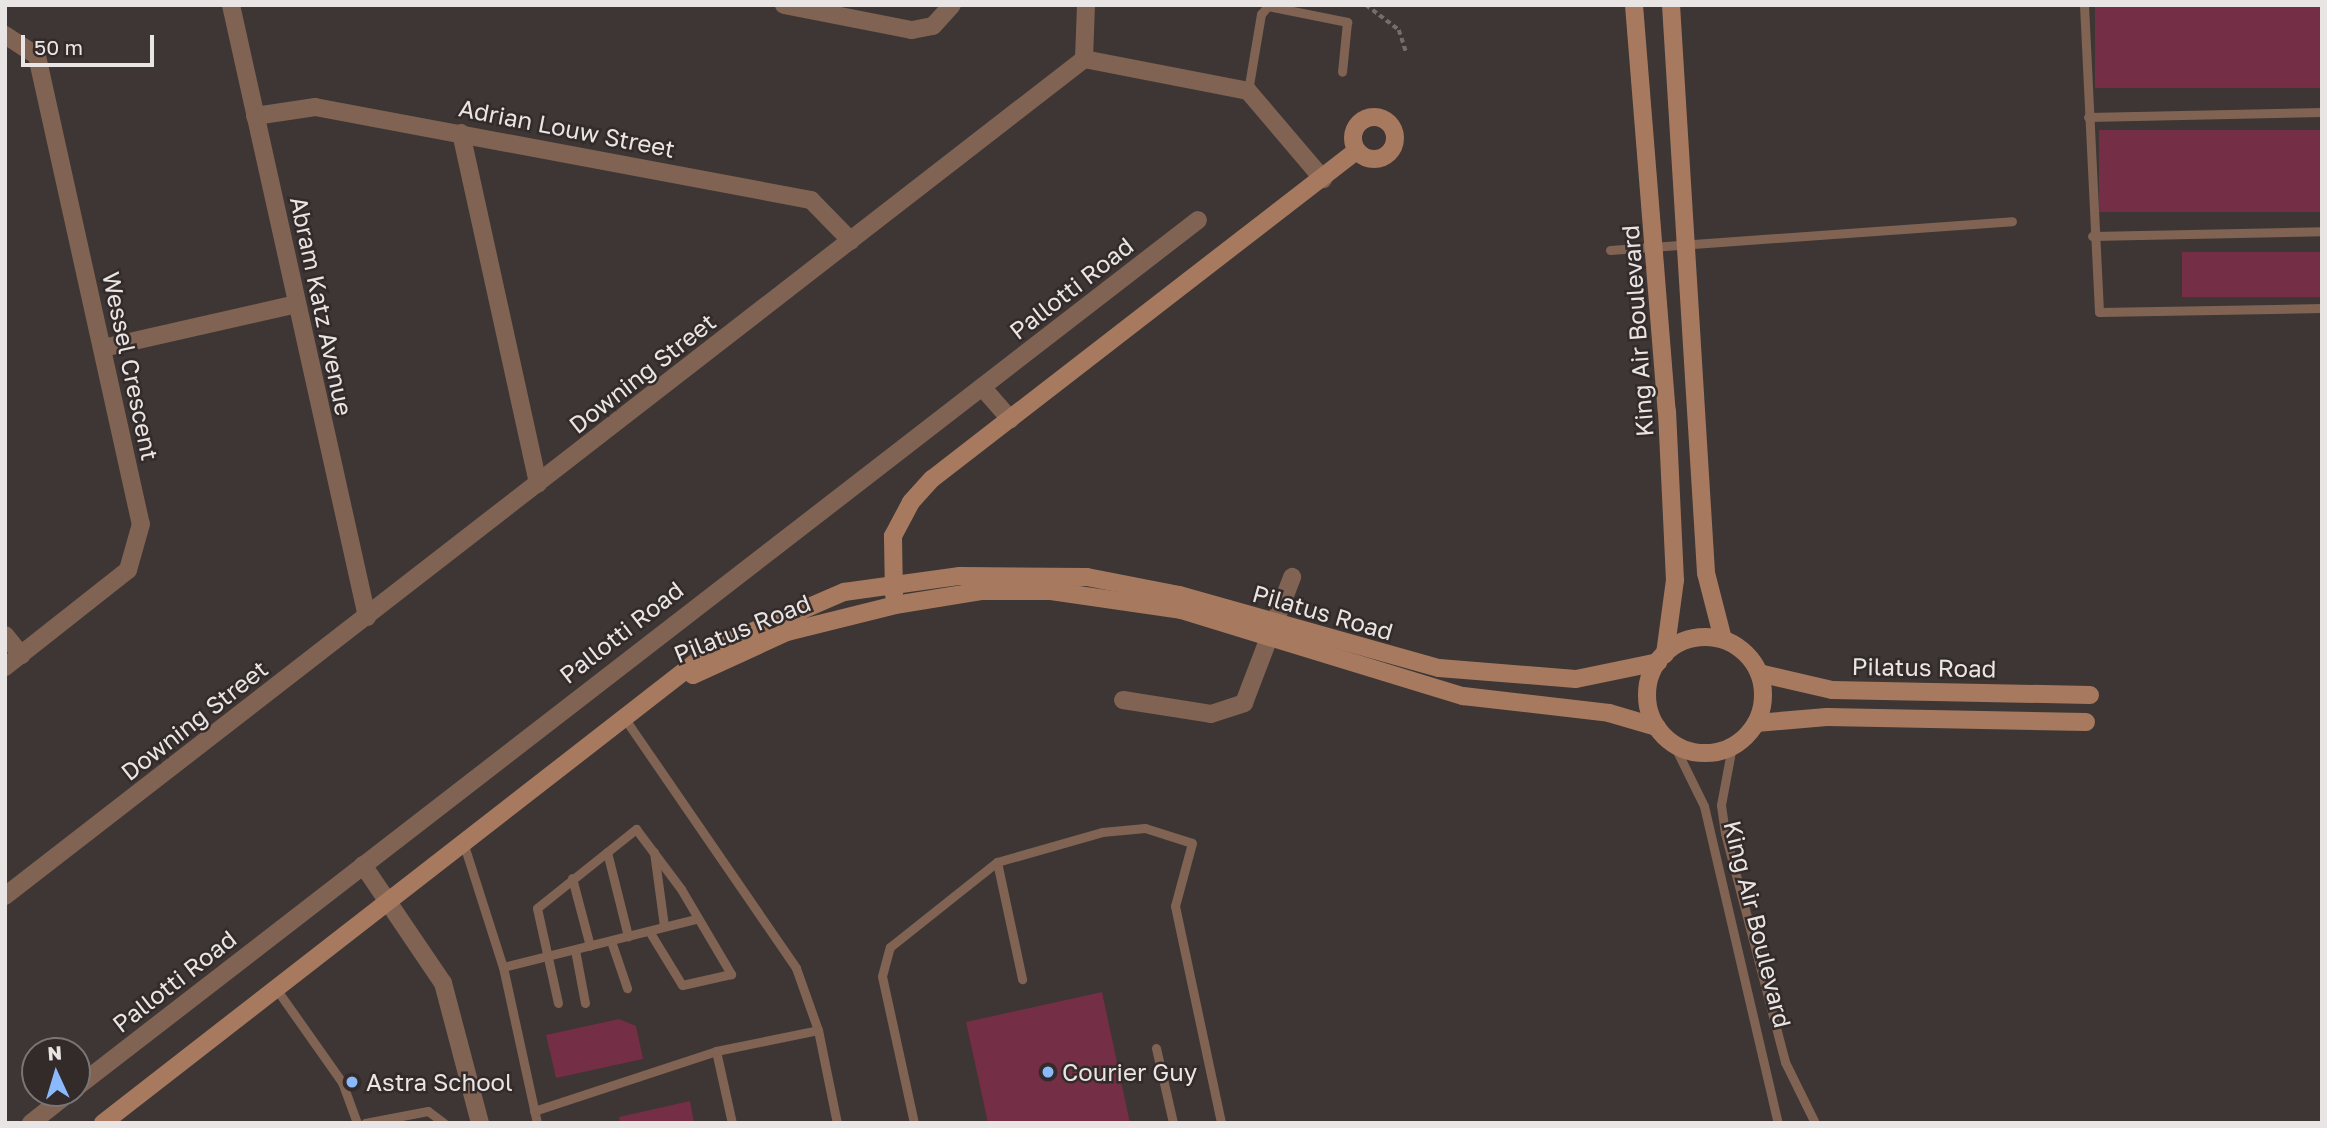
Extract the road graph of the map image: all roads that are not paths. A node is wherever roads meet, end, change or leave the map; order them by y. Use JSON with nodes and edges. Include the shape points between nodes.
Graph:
{"nodes":[{"id":1,"x":231,"y":5,"type":"edge"},
{"id":2,"x":784,"y":5,"type":"edge"},
{"id":3,"x":951,"y":5,"type":"edge"},
{"id":4,"x":1086,"y":5,"type":"edge"},
{"id":5,"x":1634,"y":5,"type":"edge"},
{"id":6,"x":1671,"y":5,"type":"edge"},
{"id":7,"x":2084,"y":5,"type":"edge"},
{"id":8,"x":5,"y":35,"type":"edge"},
{"id":9,"x":1084,"y":59,"type":"junction"},
{"id":10,"x":1342,"y":72,"type":"dead end"},
{"id":11,"x":1248,"y":91,"type":"junction"},
{"id":12,"x":2322,"y":112,"type":"edge"},
{"id":13,"x":255,"y":116,"type":"junction"},
{"id":14,"x":2088,"y":117,"type":"junction"},
{"id":15,"x":461,"y":133,"type":"junction"},
{"id":16,"x":1356,"y":152,"type":"dead end"},
{"id":17,"x":1322,"y":179,"type":"junction"},
{"id":18,"x":1198,"y":220,"type":"dead end"},
{"id":19,"x":2012,"y":221,"type":"dead end"},
{"id":20,"x":2322,"y":231,"type":"edge"},
{"id":21,"x":2092,"y":236,"type":"junction"},
{"id":22,"x":851,"y":241,"type":"junction"},
{"id":23,"x":1685,"y":245,"type":"junction"},
{"id":24,"x":1657,"y":247,"type":"junction"},
{"id":25,"x":1610,"y":250,"type":"dead end"},
{"id":26,"x":296,"y":304,"type":"junction"},
{"id":27,"x":2322,"y":308,"type":"edge"},
{"id":28,"x":103,"y":348,"type":"junction"},
{"id":29,"x":982,"y":387,"type":"junction"},
{"id":30,"x":1010,"y":419,"type":"junction"},
{"id":31,"x":538,"y":484,"type":"junction"},
{"id":32,"x":1292,"y":577,"type":"dead end"},
{"id":33,"x":894,"y":585,"type":"junction"},
{"id":34,"x":895,"y":605,"type":"junction"},
{"id":35,"x":367,"y":617,"type":"junction"},
{"id":36,"x":1273,"y":632,"type":"junction"},
{"id":37,"x":5,"y":635,"type":"edge"},
{"id":38,"x":1723,"y":639,"type":"junction"},
{"id":39,"x":20,"y":656,"type":"junction"},
{"id":40,"x":1661,"y":658,"type":"junction"},
{"id":41,"x":5,"y":667,"type":"edge"},
{"id":42,"x":1759,"y":673,"type":"junction"},
{"id":43,"x":674,"y":683,"type":"junction"},
{"id":44,"x":2090,"y":695,"type":"dead end"},
{"id":45,"x":1123,"y":700,"type":"dead end"},
{"id":46,"x":625,"y":719,"type":"junction"},
{"id":47,"x":2087,"y":722,"type":"dead end"},
{"id":48,"x":1756,"y":723,"type":"junction"},
{"id":49,"x":1657,"y":727,"type":"junction"},
{"id":50,"x":1672,"y":743,"type":"junction"},
{"id":51,"x":1731,"y":747,"type":"junction"},
{"id":52,"x":463,"y":842,"type":"junction"},
{"id":53,"x":654,"y":850,"type":"junction"},
{"id":54,"x":607,"y":852,"type":"junction"},
{"id":55,"x":997,"y":862,"type":"junction"},
{"id":56,"x":363,"y":865,"type":"junction"},
{"id":57,"x":572,"y":878,"type":"junction"},
{"id":58,"x":5,"y":896,"type":"edge"},
{"id":59,"x":389,"y":902,"type":"junction"},
{"id":60,"x":695,"y":919,"type":"junction"},
{"id":61,"x":664,"y":926,"type":"junction"},
{"id":62,"x":649,"y":931,"type":"junction"},
{"id":63,"x":628,"y":936,"type":"junction"},
{"id":64,"x":611,"y":941,"type":"junction"},
{"id":65,"x":590,"y":946,"type":"junction"},
{"id":66,"x":575,"y":950,"type":"junction"},
{"id":67,"x":548,"y":957,"type":"junction"},
{"id":68,"x":503,"y":967,"type":"junction"},
{"id":69,"x":1022,"y":979,"type":"dead end"},
{"id":70,"x":628,"y":988,"type":"dead end"},
{"id":71,"x":277,"y":990,"type":"junction"},
{"id":72,"x":558,"y":1003,"type":"dead end"},
{"id":73,"x":585,"y":1003,"type":"dead end"},
{"id":74,"x":818,"y":1030,"type":"junction"},
{"id":75,"x":1156,"y":1048,"type":"dead end"},
{"id":76,"x":716,"y":1051,"type":"junction"},
{"id":77,"x":91,"y":1076,"type":"edge"},
{"id":78,"x":51,"y":1107,"type":"edge"},
{"id":79,"x":534,"y":1111,"type":"junction"},
{"id":80,"x":31,"y":1123,"type":"edge"},
{"id":81,"x":103,"y":1123,"type":"edge"},
{"id":82,"x":358,"y":1123,"type":"edge"},
{"id":83,"x":365,"y":1123,"type":"edge"},
{"id":84,"x":444,"y":1123,"type":"edge"},
{"id":85,"x":480,"y":1123,"type":"edge"},
{"id":86,"x":537,"y":1123,"type":"edge"},
{"id":87,"x":732,"y":1123,"type":"edge"},
{"id":88,"x":837,"y":1123,"type":"edge"},
{"id":89,"x":914,"y":1123,"type":"edge"},
{"id":90,"x":1173,"y":1123,"type":"edge"},
{"id":91,"x":1221,"y":1123,"type":"edge"},
{"id":92,"x":1778,"y":1123,"type":"edge"},
{"id":93,"x":1815,"y":1123,"type":"edge"}],
"edges":[{"from":1,"to":13,"type":"street","name":"Abram Katz Avenue"},
{"from":2,"to":3,"type":"street","via":[[912,30],[933,26]]},
{"from":4,"to":9,"type":"street"},
{"from":5,"to":24,"type":"street","name":"King Air Boulevard"},
{"from":6,"to":23,"type":"street"},
{"from":7,"to":14,"type":"lane"},
{"from":8,"to":28,"type":"street","name":"Wessel Crescent","via":[[37,56]]},
{"from":9,"to":11,"type":"street"},
{"from":9,"to":22,"type":"street","name":"Downing Street"},
{"from":10,"to":11,"type":"lane","via":[[1347,22],[1268,6],[1261,14]]},
{"from":11,"to":17,"type":"street"},
{"from":12,"to":14,"type":"lane"},
{"from":13,"to":15,"type":"street","name":"Adrian Louw Street","via":[[315,107]]},
{"from":13,"to":26,"type":"street","name":"Abram Katz Avenue"},
{"from":14,"to":21,"type":"lane"},
{"from":15,"to":22,"type":"street","name":"Adrian Louw Street","via":[[811,200]]},
{"from":15,"to":31,"type":"street"},
{"from":16,"to":17,"type":"street"},
{"from":17,"to":30,"type":"street"},
{"from":18,"to":29,"type":"street","name":"Pallotti Road"},
{"from":19,"to":23,"type":"lane"},
{"from":20,"to":21,"type":"lane"},
{"from":21,"to":27,"type":"lane","via":[[2098,312]]},
{"from":22,"to":31,"type":"street","name":"Downing Street"},
{"from":23,"to":24,"type":"lane"},
{"from":23,"to":38,"type":"street","via":[[1706,573]]},
{"from":24,"to":25,"type":"lane"},
{"from":24,"to":40,"type":"street","name":"King Air Boulevard","via":[[1675,580]]},
{"from":26,"to":28,"type":"street"},
{"from":26,"to":35,"type":"street","name":"Abram Katz Avenue"},
{"from":28,"to":39,"type":"street","name":"Wessel Crescent","via":[[141,524],[137,555],[128,570]]},
{"from":29,"to":30,"type":"street"},
{"from":29,"to":56,"type":"street","name":"Pallotti Road"},
{"from":30,"to":33,"type":"street","via":[[911,502],[893,537]]},
{"from":31,"to":35,"type":"street","name":"Downing Street"},
{"from":32,"to":36,"type":"street"},
{"from":33,"to":34,"type":"street"},
{"from":33,"to":36,"type":"street","name":"Pilatus Road","via":[[973,576],[1087,577],[1179,595]]},
{"from":33,"to":43,"type":"street","name":"Pilatus Road","via":[[844,592],[796,609],[715,648]]},
{"from":34,"to":36,"type":"street","name":"Pilatus Road","via":[[981,591],[1125,597]]},
{"from":34,"to":43,"type":"street","name":"Pilatus Road","via":[[787,632]]},
{"from":35,"to":58,"type":"street","name":"Downing Street"},
{"from":36,"to":40,"type":"street","name":"Pilatus Road","via":[[1487,674],[1576,679]]},
{"from":36,"to":45,"type":"street","via":[[1250,694],[1232,711],[1211,714]]},
{"from":36,"to":49,"type":"street","name":"Pilatus Road","via":[[1463,696],[1609,713]]},
{"from":37,"to":39,"type":"street"},
{"from":38,"to":40,"type":"street","via":[[1686,640]]},
{"from":38,"to":42,"type":"street","via":[[1751,659]]},
{"from":39,"to":41,"type":"street","name":"Wessel Crescent"},
{"from":40,"to":49,"type":"street","via":[[1648,700]]},
{"from":42,"to":44,"type":"street","name":"Pilatus Road","via":[[1832,690]]},
{"from":42,"to":48,"type":"street","via":[[1763,698]]},
{"from":43,"to":46,"type":"street"},
{"from":46,"to":52,"type":"street"},
{"from":46,"to":74,"type":"lane","via":[[796,968]]},
{"from":47,"to":48,"type":"street","via":[[1821,717]]},
{"from":48,"to":51,"type":"street"},
{"from":49,"to":50,"type":"street"},
{"from":50,"to":51,"type":"street","via":[[1693,751]]},
{"from":50,"to":92,"type":"lane","name":"King Air Boulevard","via":[[1704,806]]},
{"from":51,"to":93,"type":"lane","name":"King Air Boulevard","via":[[1721,805],[1724,833],[1785,1062]]},
{"from":52,"to":59,"type":"street"},
{"from":52,"to":68,"type":"lane"},
{"from":53,"to":54,"type":"lane","via":[[636,829]]},
{"from":53,"to":60,"type":"lane"},
{"from":53,"to":61,"type":"lane"},
{"from":54,"to":57,"type":"lane"},
{"from":54,"to":63,"type":"lane"},
{"from":55,"to":69,"type":"lane"},
{"from":55,"to":89,"type":"lane","via":[[898,939],[884,961]]},
{"from":55,"to":91,"type":"lane","via":[[1123,828],[1144,828],[1192,843],[1175,906]]},
{"from":56,"to":59,"type":"street"},
{"from":56,"to":77,"type":"street","name":"Pallotti Road"},
{"from":57,"to":65,"type":"lane"},
{"from":57,"to":67,"type":"lane","via":[[537,908]]},
{"from":59,"to":71,"type":"street"},
{"from":59,"to":85,"type":"street","via":[[456,1012]]},
{"from":60,"to":61,"type":"lane"},
{"from":60,"to":62,"type":"lane","via":[[731,970],[727,977],[682,985]]},
{"from":61,"to":62,"type":"lane"},
{"from":62,"to":63,"type":"lane"},
{"from":63,"to":64,"type":"lane"},
{"from":64,"to":65,"type":"lane"},
{"from":64,"to":70,"type":"lane"},
{"from":65,"to":66,"type":"lane"},
{"from":66,"to":67,"type":"lane"},
{"from":66,"to":73,"type":"lane"},
{"from":67,"to":68,"type":"lane"},
{"from":67,"to":72,"type":"lane"},
{"from":68,"to":79,"type":"lane"},
{"from":71,"to":81,"type":"street"},
{"from":71,"to":82,"type":"lane","via":[[342,1082]]},
{"from":74,"to":76,"type":"lane"},
{"from":74,"to":88,"type":"lane"},
{"from":75,"to":90,"type":"lane"},
{"from":76,"to":79,"type":"lane"},
{"from":76,"to":87,"type":"lane"},
{"from":78,"to":80,"type":"street"},
{"from":79,"to":86,"type":"lane"},
{"from":83,"to":84,"type":"lane","via":[[428,1111]]}]}
